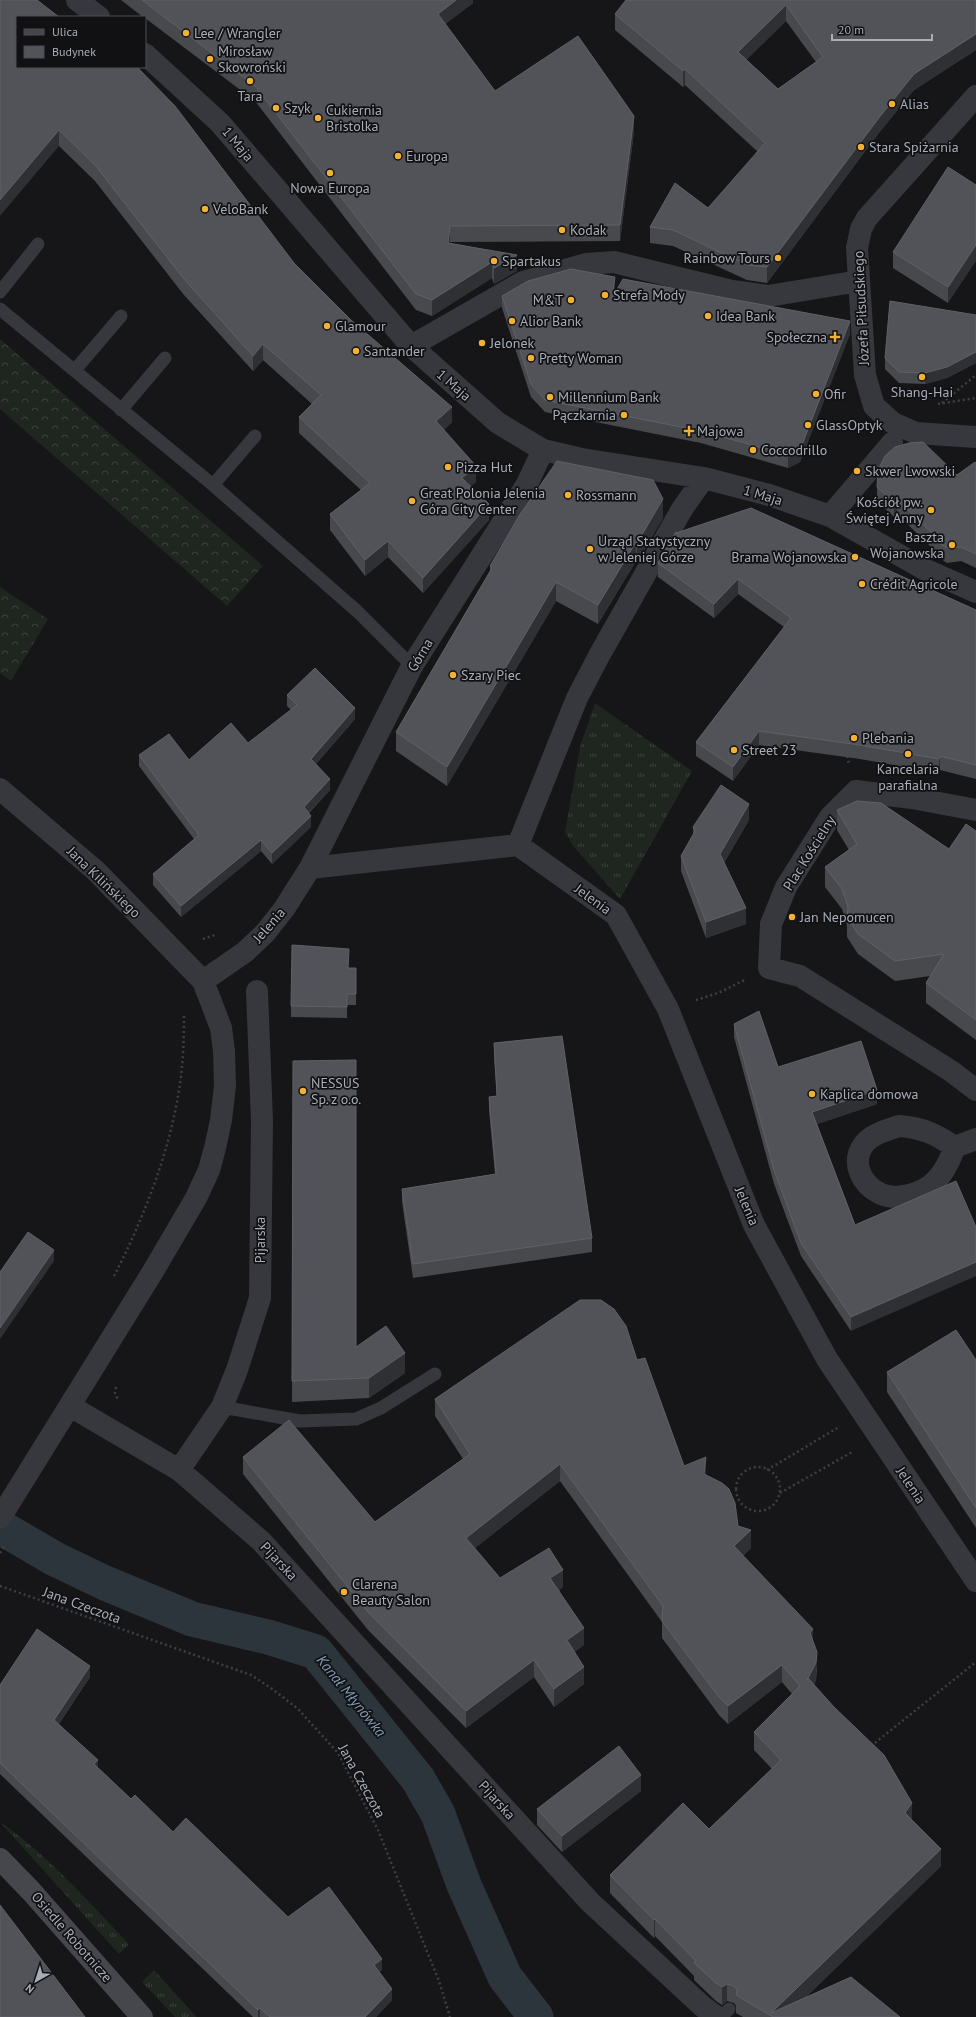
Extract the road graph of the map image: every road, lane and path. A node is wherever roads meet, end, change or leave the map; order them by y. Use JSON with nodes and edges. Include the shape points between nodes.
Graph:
{"nodes":[{"id":1,"x":77,"y":0,"type":"edge"},
{"id":2,"x":98,"y":16,"type":"edge"},
{"id":3,"x":146,"y":55,"type":"edge"},
{"id":4,"x":976,"y":96,"type":"edge"},
{"id":5,"x":38,"y":244,"type":"dead end"},
{"id":6,"x":859,"y":281,"type":"junction"},
{"id":7,"x":0,"y":292,"type":"edge"},
{"id":8,"x":0,"y":309,"type":"edge"},
{"id":9,"x":121,"y":316,"type":"dead end"},
{"id":10,"x":411,"y":346,"type":"junction"},
{"id":11,"x":165,"y":358,"type":"dead end"},
{"id":12,"x":75,"y":370,"type":"junction"},
{"id":13,"x":976,"y":375,"type":"edge"},
{"id":14,"x":976,"y":398,"type":"edge"},
{"id":15,"x":942,"y":403,"type":"junction"},
{"id":16,"x":934,"y":405,"type":"dead end"},
{"id":17,"x":121,"y":410,"type":"junction"},
{"id":18,"x":897,"y":435,"type":"junction"},
{"id":19,"x":254,"y":436,"type":"dead end"},
{"id":20,"x":976,"y":437,"type":"edge"},
{"id":21,"x":543,"y":450,"type":"junction"},
{"id":22,"x":704,"y":478,"type":"junction"},
{"id":23,"x":213,"y":484,"type":"junction"},
{"id":24,"x":830,"y":516,"type":"junction"},
{"id":25,"x":976,"y":592,"type":"edge"},
{"id":26,"x":412,"y":666,"type":"junction"},
{"id":27,"x":0,"y":789,"type":"edge"},
{"id":28,"x":976,"y":810,"type":"edge"},
{"id":29,"x":518,"y":845,"type":"junction"},
{"id":30,"x":310,"y":868,"type":"junction"},
{"id":31,"x":203,"y":982,"type":"junction"},
{"id":32,"x":257,"y":991,"type":"dead end"},
{"id":33,"x":184,"y":1013,"type":"dead end"},
{"id":34,"x":976,"y":1090,"type":"edge"},
{"id":35,"x":976,"y":1139,"type":"edge"},
{"id":36,"x":956,"y":1147,"type":"dead end"},
{"id":37,"x":111,"y":1283,"type":"dead end"},
{"id":38,"x":435,"y":1374,"type":"dead end"},
{"id":39,"x":70,"y":1406,"type":"junction"},
{"id":40,"x":222,"y":1407,"type":"junction"},
{"id":41,"x":842,"y":1425,"type":"dead end"},
{"id":42,"x":858,"y":1449,"type":"dead end"},
{"id":43,"x":180,"y":1470,"type":"junction"},
{"id":44,"x":768,"y":1470,"type":"junction"},
{"id":45,"x":780,"y":1493,"type":"junction"},
{"id":46,"x":739,"y":1500,"type":"junction"},
{"id":47,"x":734,"y":1503,"type":"edge"},
{"id":48,"x":0,"y":1518,"type":"edge"},
{"id":49,"x":976,"y":1581,"type":"edge"},
{"id":50,"x":0,"y":1586,"type":"edge"},
{"id":51,"x":976,"y":1662,"type":"edge"},
{"id":52,"x":869,"y":1748,"type":"edge"},
{"id":53,"x":0,"y":1859,"type":"edge"},
{"id":54,"x":722,"y":2014,"type":"edge"},
{"id":55,"x":142,"y":2017,"type":"edge"},
{"id":56,"x":450,"y":2017,"type":"edge"}],
"edges":[{"from":1,"to":2,"type":"street"},
{"from":3,"to":10,"type":"street","name":"1 Maja","via":[[220,123]]},
{"from":4,"to":6,"type":"street","name":"Józefa Piłsudskiego","via":[[867,218],[861,229],[858,248]]},
{"from":5,"to":7,"type":"lane"},
{"from":6,"to":10,"type":"street","via":[[768,296],[732,291],[614,262],[586,264],[523,282]]},
{"from":6,"to":18,"type":"street","name":"Józefa Piłsudskiego","via":[[868,391],[874,406]]},
{"from":8,"to":12,"type":"lane"},
{"from":9,"to":12,"type":"lane"},
{"from":10,"to":21,"type":"street","name":"1 Maja","via":[[498,423]]},
{"from":11,"to":17,"type":"lane"},
{"from":12,"to":17,"type":"lane"},
{"from":13,"to":15,"type":"path"},
{"from":14,"to":15,"type":"path"},
{"from":15,"to":16,"type":"path"},
{"from":17,"to":23,"type":"lane"},
{"from":18,"to":20,"type":"street","name":"Józefa Piłsudskiego","via":[[916,433]]},
{"from":18,"to":24,"type":"street"},
{"from":19,"to":23,"type":"lane"},
{"from":21,"to":22,"type":"street","name":"1 Maja","via":[[582,460]]},
{"from":21,"to":26,"type":"street","name":"Górna","via":[[527,484]]},
{"from":22,"to":24,"type":"street","name":"1 Maja","via":[[769,495]]},
{"from":22,"to":29,"type":"street","via":[[682,509],[577,698]]},
{"from":23,"to":26,"type":"lane","via":[[358,612]]},
{"from":24,"to":25,"type":"street","name":"1 Maja","via":[[924,569]]},
{"from":26,"to":30,"type":"street","name":"Górna"},
{"from":27,"to":31,"type":"street","name":"Jana Kilińskiego","via":[[96,871]]},
{"from":28,"to":34,"type":"street","name":"Plac Kościelny","via":[[856,791],[830,817],[786,886],[771,924],[768,968],[800,976],[951,1070]]},
{"from":29,"to":30,"type":"street"},
{"from":29,"to":49,"type":"street","name":"Jelenia","via":[[616,915],[668,1009],[754,1225],[827,1359]]},
{"from":30,"to":31,"type":"street","name":"Jelenia","via":[[265,933],[233,961]]},
{"from":31,"to":39,"type":"street","via":[[220,1028],[224,1051],[221,1120],[209,1170],[180,1227]]},
{"from":32,"to":40,"type":"street","name":"Pijarska","via":[[262,1121],[260,1298]]},
{"from":33,"to":37,"type":"path","via":[[184,1052],[178,1097],[165,1147],[134,1236]]},
{"from":35,"to":36,"type":"street"},
{"from":38,"to":40,"type":"lane","via":[[381,1408],[356,1419],[300,1421]]},
{"from":39,"to":43,"type":"street"},
{"from":39,"to":48,"type":"street"},
{"from":40,"to":43,"type":"street","name":"Pijarska"},
{"from":41,"to":44,"type":"path"},
{"from":42,"to":45,"type":"path"},
{"from":43,"to":54,"type":"street","name":"Pijarska","via":[[261,1542],[590,1902],[702,2006]]},
{"from":44,"to":45,"type":"path","via":[[778,1479]]},
{"from":44,"to":46,"type":"path","via":[[754,1468],[742,1475],[737,1487]]},
{"from":45,"to":46,"type":"path","via":[[774,1505],[762,1511],[749,1509]]},
{"from":46,"to":47,"type":"path"},
{"from":50,"to":56,"type":"path","name":"Jana Czeczota","via":[[251,1675],[298,1709],[338,1753],[378,1830],[439,1982]]},
{"from":51,"to":52,"type":"path"},
{"from":53,"to":55,"type":"street","name":"Osiedle Robotnicze"}]}
